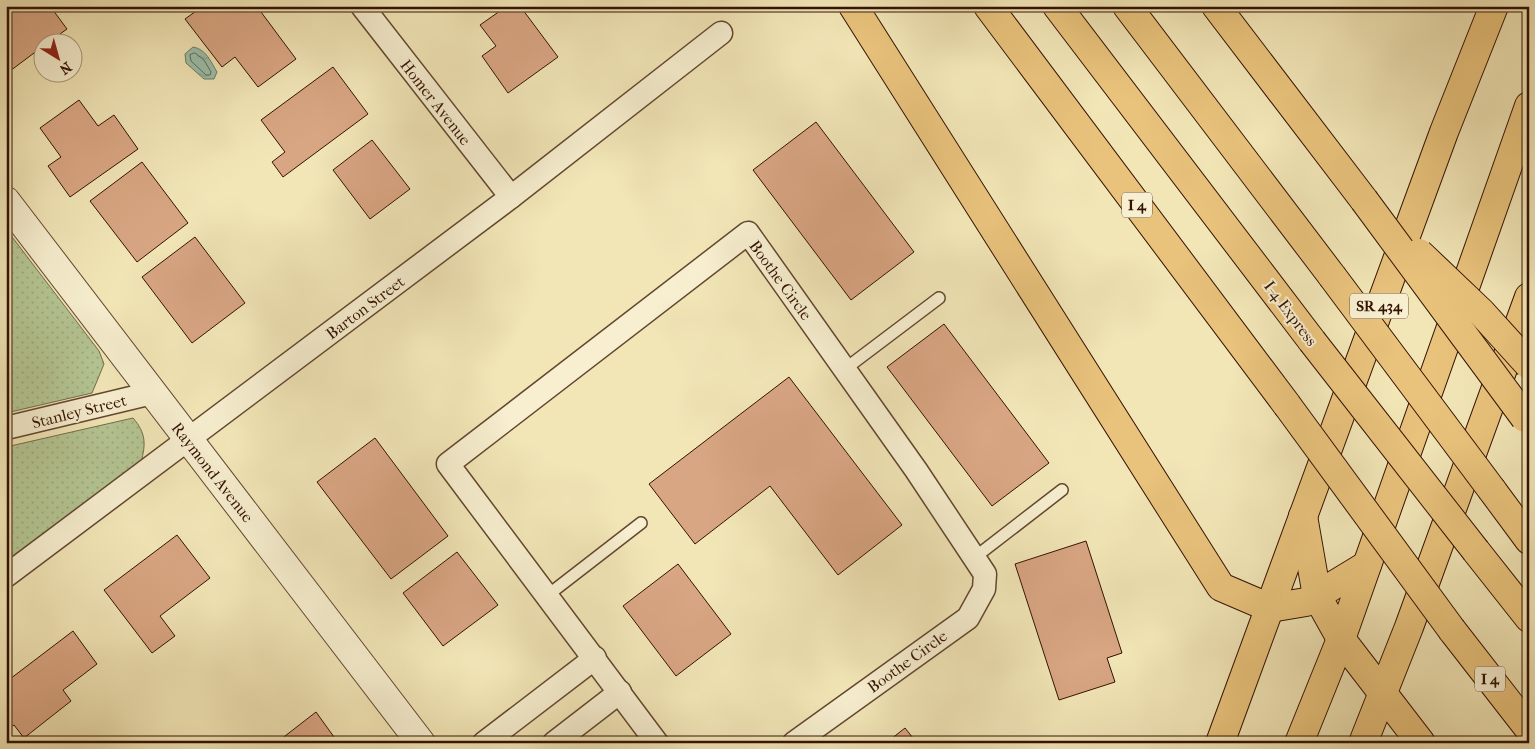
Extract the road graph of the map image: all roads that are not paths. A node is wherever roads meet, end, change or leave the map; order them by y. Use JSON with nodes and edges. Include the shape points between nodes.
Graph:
{"nodes":[{"id":1,"x":362,"y":6,"type":"edge"},
{"id":2,"x":853,"y":6,"type":"edge"},
{"id":3,"x":988,"y":6,"type":"edge"},
{"id":4,"x":1057,"y":6,"type":"edge"},
{"id":5,"x":1127,"y":6,"type":"edge"},
{"id":6,"x":1216,"y":6,"type":"edge"},
{"id":7,"x":1494,"y":6,"type":"edge"},
{"id":8,"x":721,"y":33,"type":"dead end"},
{"id":9,"x":1529,"y":106,"type":"edge"},
{"id":10,"x":511,"y":197,"type":"junction"},
{"id":11,"x":1364,"y":200,"type":"junction"},
{"id":12,"x":6,"y":201,"type":"edge"},
{"id":13,"x":1529,"y":297,"type":"edge"},
{"id":14,"x":940,"y":298,"type":"dead end"},
{"id":15,"x":1529,"y":365,"type":"edge"},
{"id":16,"x":845,"y":369,"type":"junction"},
{"id":17,"x":152,"y":393,"type":"junction"},
{"id":18,"x":1527,"y":421,"type":"edge"},
{"id":19,"x":6,"y":428,"type":"edge"},
{"id":20,"x":188,"y":441,"type":"junction"},
{"id":21,"x":1062,"y":490,"type":"dead end"},
{"id":22,"x":1303,"y":516,"type":"junction"},
{"id":23,"x":641,"y":523,"type":"dead end"},
{"id":24,"x":1529,"y":540,"type":"edge"},
{"id":25,"x":974,"y":558,"type":"junction"},
{"id":26,"x":1367,"y":565,"type":"junction"},
{"id":27,"x":6,"y":576,"type":"edge"},
{"id":28,"x":548,"y":594,"type":"junction"},
{"id":29,"x":1317,"y":596,"type":"junction"},
{"id":30,"x":1270,"y":608,"type":"junction"},
{"id":31,"x":1529,"y":618,"type":"edge"},
{"id":32,"x":1341,"y":639,"type":"junction"},
{"id":33,"x":595,"y":658,"type":"junction"},
{"id":34,"x":620,"y":692,"type":"junction"},
{"id":35,"x":1384,"y":694,"type":"junction"},
{"id":36,"x":1529,"y":729,"type":"edge"},
{"id":37,"x":421,"y":743,"type":"edge"},
{"id":38,"x":484,"y":743,"type":"edge"},
{"id":39,"x":554,"y":743,"type":"edge"},
{"id":40,"x":657,"y":743,"type":"edge"},
{"id":41,"x":794,"y":743,"type":"edge"},
{"id":42,"x":1220,"y":743,"type":"edge"},
{"id":43,"x":1299,"y":743,"type":"edge"},
{"id":44,"x":1363,"y":743,"type":"edge"},
{"id":45,"x":1421,"y":743,"type":"edge"}],
"edges":[{"from":1,"to":10,"type":"street","name":"Homer Avenue"},
{"from":2,"to":30,"type":"main road","via":[[1221,587]]},
{"from":3,"to":36,"type":"main road","number":"I 4","bridge":true},
{"from":4,"to":31,"type":"main road","name":"I-4 Express","bridge":true,"via":[[1312,341]]},
{"from":5,"to":24,"type":"main road","bridge":true},
{"from":6,"to":11,"type":"main road"},
{"from":7,"to":22,"type":"main road","number":"SR 434","via":[[1444,132]]},
{"from":8,"to":10,"type":"street","name":"Barton Street"},
{"from":9,"to":26,"type":"main road"},
{"from":10,"to":20,"type":"street","name":"Barton Street"},
{"from":11,"to":15,"type":"main road","bridge":true,"via":[[1481,312]]},
{"from":11,"to":18,"type":"main road","bridge":true},
{"from":12,"to":17,"type":"street","name":"Raymond Avenue"},
{"from":13,"to":35,"type":"main road"},
{"from":14,"to":16,"type":"lane"},
{"from":16,"to":25,"type":"street","name":"Boothe Circle"},
{"from":16,"to":28,"type":"street","name":"Boothe Circle","via":[[748,233],[448,464]]},
{"from":17,"to":19,"type":"street","name":"Stanley Street"},
{"from":17,"to":20,"type":"street","name":"Raymond Avenue"},
{"from":20,"to":27,"type":"street","name":"Barton Street"},
{"from":20,"to":37,"type":"street","name":"Raymond Avenue"},
{"from":21,"to":25,"type":"lane"},
{"from":22,"to":29,"type":"main road"},
{"from":22,"to":30,"type":"main road","number":"SR 434"},
{"from":23,"to":28,"type":"lane"},
{"from":25,"to":41,"type":"street","name":"Boothe Circle","via":[[985,574],[984,589],[968,618]]},
{"from":26,"to":29,"type":"main road"},
{"from":26,"to":32,"type":"main road"},
{"from":28,"to":33,"type":"street","name":"Boothe Circle"},
{"from":29,"to":30,"type":"main road","via":[[1306,602]]},
{"from":29,"to":32,"type":"main road"},
{"from":30,"to":42,"type":"main road","number":"SR 434"},
{"from":32,"to":35,"type":"main road"},
{"from":32,"to":43,"type":"main road"},
{"from":33,"to":34,"type":"street","name":"Boothe Circle"},
{"from":33,"to":38,"type":"street"},
{"from":34,"to":39,"type":"street"},
{"from":34,"to":40,"type":"street","name":"Boothe Circle"},
{"from":35,"to":44,"type":"main road"},
{"from":35,"to":45,"type":"main road"}]}
